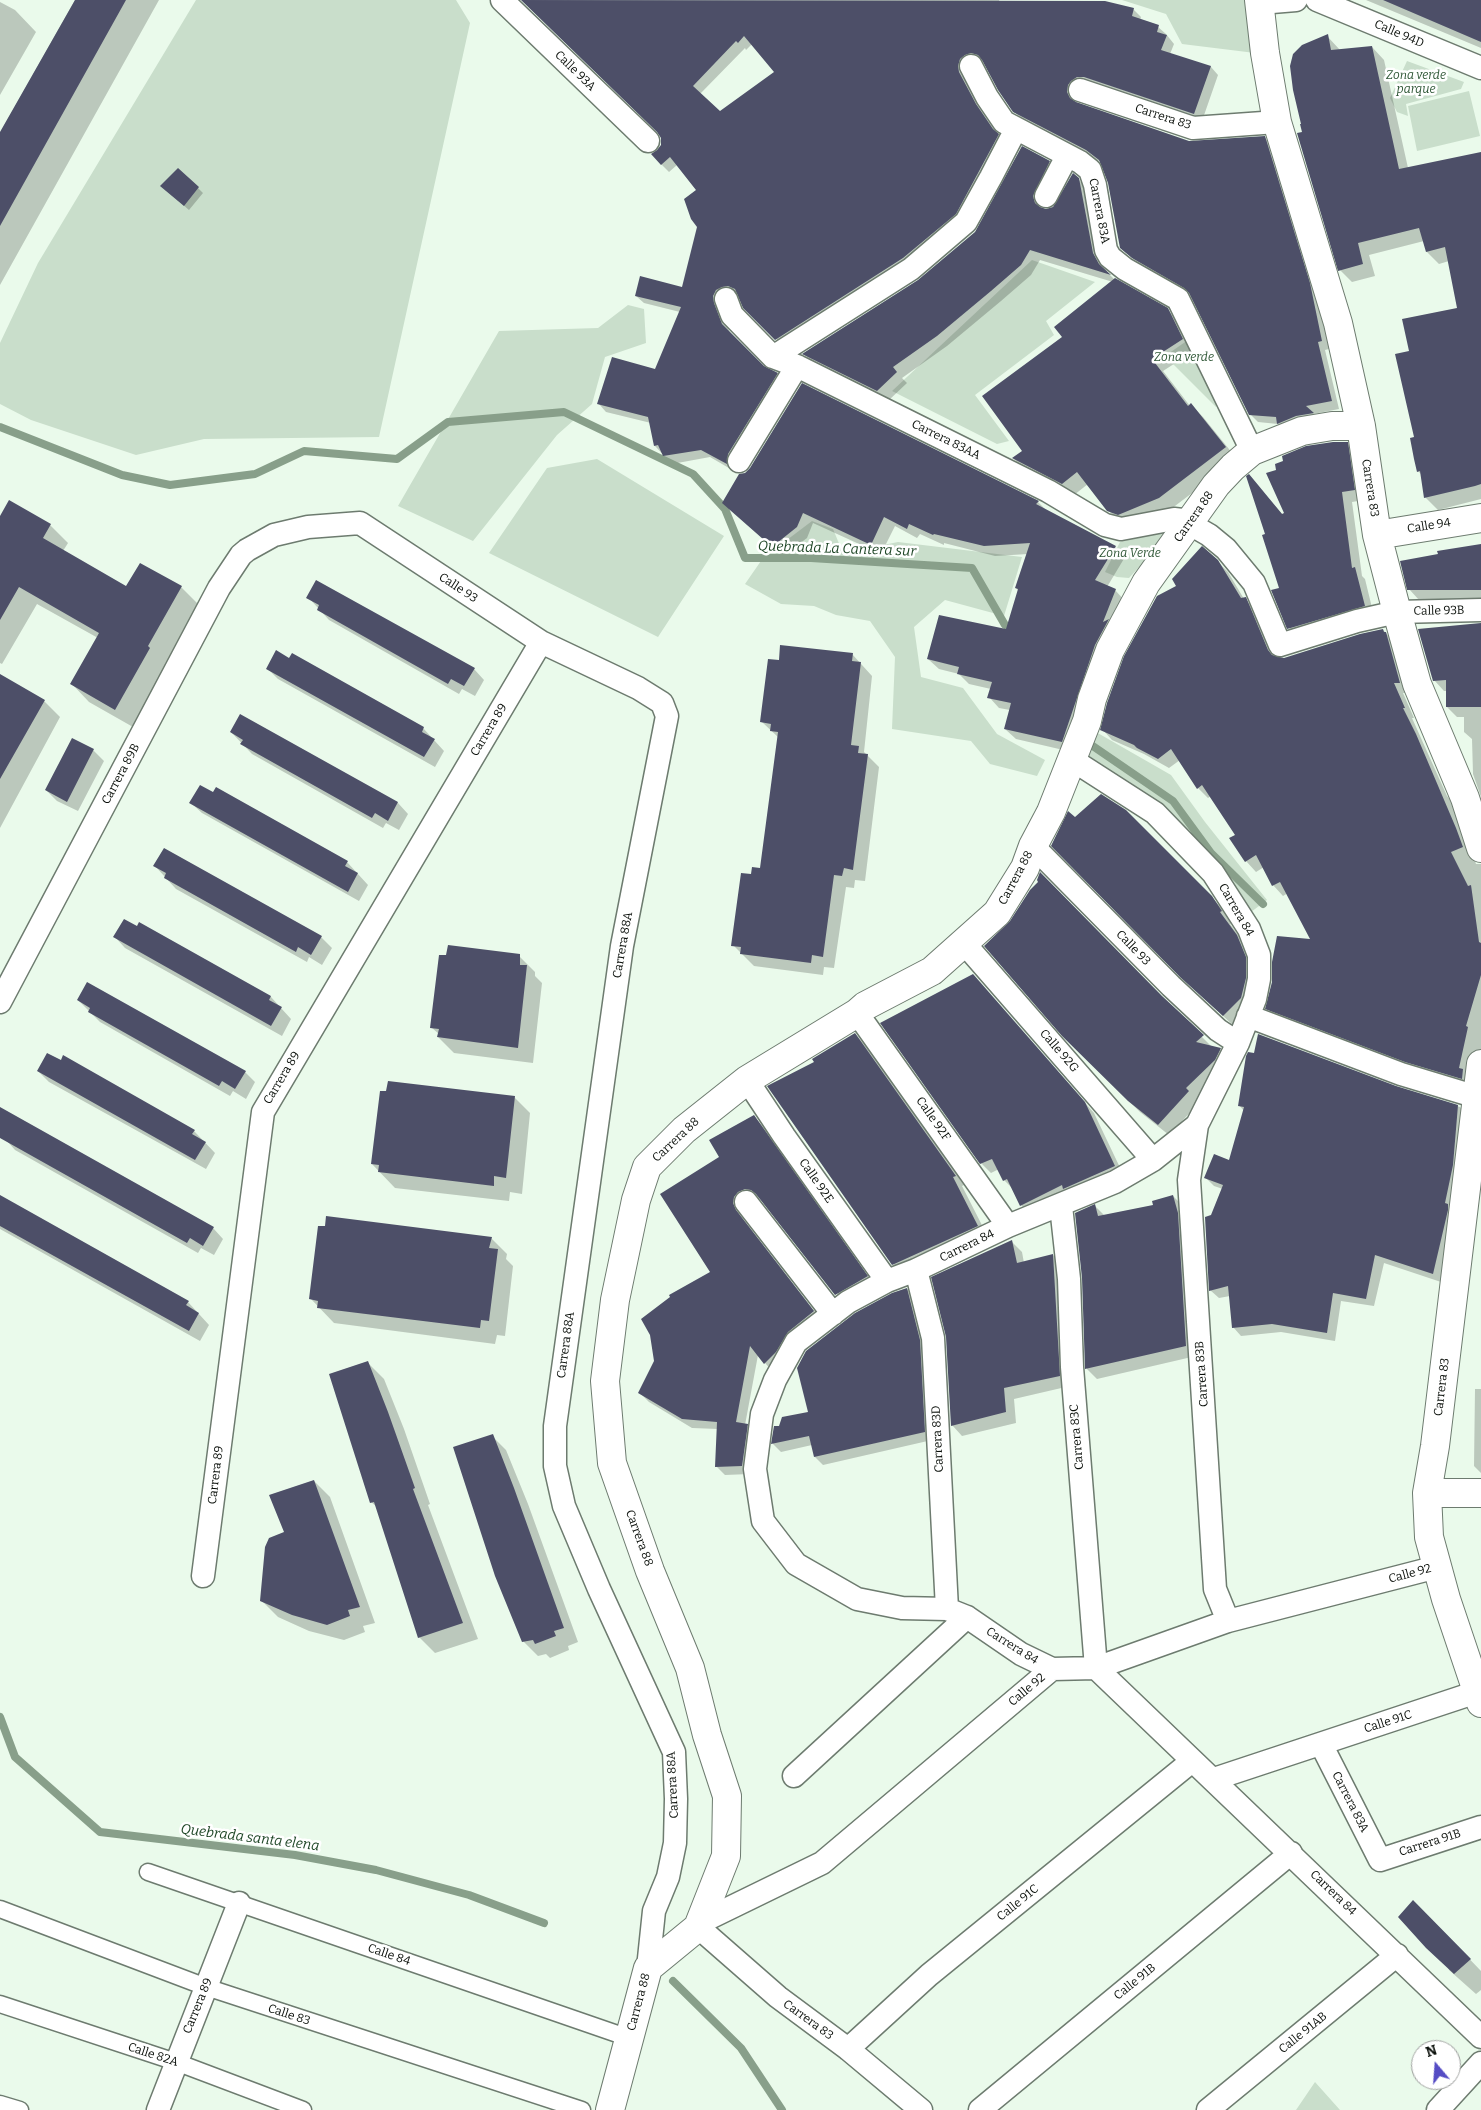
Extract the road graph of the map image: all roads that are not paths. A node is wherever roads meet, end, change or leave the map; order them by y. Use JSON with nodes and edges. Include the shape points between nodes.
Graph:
{"nodes":[{"id":1,"x":502,"y":0,"type":"edge"},
{"id":2,"x":1296,"y":0,"type":"edge"},
{"id":3,"x":1317,"y":0,"type":"edge"},
{"id":4,"x":1259,"y":1,"type":"edge"},
{"id":5,"x":971,"y":66,"type":"dead end"},
{"id":6,"x":1481,"y":68,"type":"edge"},
{"id":7,"x":1080,"y":90,"type":"dead end"},
{"id":8,"x":1277,"y":122,"type":"junction"},
{"id":9,"x":1016,"y":128,"type":"junction"},
{"id":10,"x":648,"y":141,"type":"dead end"},
{"id":11,"x":1067,"y":156,"type":"junction"},
{"id":12,"x":1046,"y":196,"type":"dead end"},
{"id":13,"x":726,"y":299,"type":"dead end"},
{"id":14,"x":773,"y":357,"type":"junction"},
{"id":15,"x":797,"y":366,"type":"junction"},
{"id":16,"x":1361,"y":426,"type":"junction"},
{"id":17,"x":1252,"y":451,"type":"junction"},
{"id":18,"x":739,"y":461,"type":"dead end"},
{"id":19,"x":1481,"y":518,"type":"edge"},
{"id":20,"x":1190,"y":524,"type":"junction"},
{"id":21,"x":1377,"y":535,"type":"junction"},
{"id":22,"x":247,"y":550,"type":"joint"},
{"id":23,"x":1481,"y":610,"type":"edge"},
{"id":24,"x":1397,"y":612,"type":"junction"},
{"id":25,"x":541,"y":642,"type":"junction"},
{"id":26,"x":662,"y":703,"type":"joint"},
{"id":27,"x":1073,"y":754,"type":"junction"},
{"id":28,"x":1033,"y":846,"type":"junction"},
{"id":29,"x":1481,"y":848,"type":"edge"},
{"id":30,"x":964,"y":943,"type":"junction"},
{"id":31,"x":0,"y":1002,"type":"edge"},
{"id":32,"x":857,"y":1013,"type":"junction"},
{"id":33,"x":1248,"y":1016,"type":"junction"},
{"id":34,"x":1238,"y":1043,"type":"junction"},
{"id":35,"x":1481,"y":1064,"type":"edge"},
{"id":36,"x":747,"y":1080,"type":"junction"},
{"id":37,"x":1477,"y":1097,"type":"junction"},
{"id":38,"x":1196,"y":1125,"type":"junction"},
{"id":39,"x":1153,"y":1160,"type":"junction"},
{"id":40,"x":746,"y":1202,"type":"dead end"},
{"id":41,"x":1061,"y":1206,"type":"junction"},
{"id":42,"x":1008,"y":1226,"type":"junction"},
{"id":43,"x":916,"y":1270,"type":"junction"},
{"id":44,"x":887,"y":1281,"type":"junction"},
{"id":45,"x":833,"y":1314,"type":"junction"},
{"id":46,"x":1481,"y":1493,"type":"edge"},
{"id":47,"x":1427,"y":1494,"type":"junction"},
{"id":48,"x":1437,"y":1566,"type":"junction"},
{"id":49,"x":203,"y":1576,"type":"dead end"},
{"id":50,"x":957,"y":1613,"type":"junction"},
{"id":51,"x":1228,"y":1621,"type":"junction"},
{"id":52,"x":1096,"y":1668,"type":"junction"},
{"id":53,"x":1052,"y":1669,"type":"junction"},
{"id":54,"x":1479,"y":1698,"type":"edge"},
{"id":55,"x":1321,"y":1744,"type":"junction"},
{"id":56,"x":1192,"y":1761,"type":"junction"},
{"id":57,"x":794,"y":1776,"type":"dead end"},
{"id":58,"x":1214,"y":1779,"type":"junction"},
{"id":59,"x":1481,"y":1827,"type":"edge"},
{"id":60,"x":1291,"y":1854,"type":"junction"},
{"id":61,"x":1380,"y":1860,"type":"joint"},
{"id":62,"x":148,"y":1872,"type":"dead end"},
{"id":63,"x":239,"y":1903,"type":"junction"},
{"id":64,"x":0,"y":1909,"type":"edge"},
{"id":65,"x":699,"y":1925,"type":"junction"},
{"id":66,"x":1397,"y":1955,"type":"junction"},
{"id":67,"x":648,"y":1968,"type":"junction"},
{"id":68,"x":206,"y":1987,"type":"junction"},
{"id":69,"x":0,"y":2004,"type":"edge"},
{"id":70,"x":1481,"y":2037,"type":"edge"},
{"id":71,"x":629,"y":2038,"type":"junction"},
{"id":72,"x":848,"y":2049,"type":"junction"},
{"id":73,"x":176,"y":2062,"type":"junction"},
{"id":74,"x":1481,"y":2063,"type":"edge"},
{"id":75,"x":0,"y":2104,"type":"edge"},
{"id":76,"x":20,"y":2110,"type":"edge"},
{"id":77,"x":158,"y":2110,"type":"edge"},
{"id":78,"x":303,"y":2110,"type":"edge"},
{"id":79,"x":582,"y":2110,"type":"edge"},
{"id":80,"x":610,"y":2110,"type":"edge"},
{"id":81,"x":921,"y":2110,"type":"edge"},
{"id":82,"x":980,"y":2110,"type":"edge"},
{"id":83,"x":1208,"y":2110,"type":"edge"},
{"id":84,"x":1438,"y":2110,"type":"edge"}],
"edges":[{"from":1,"to":10,"type":"street","name":"Calle 93A"},
{"from":2,"to":4,"type":"street"},
{"from":3,"to":6,"type":"street","name":"Calle 94D"},
{"from":4,"to":8,"type":"street","name":"Carrera 83"},
{"from":5,"to":9,"type":"street","name":"Carrera 83A","via":[[1004,122]]},
{"from":7,"to":8,"type":"street","name":"Carrera 83","via":[[1192,128]]},
{"from":8,"to":16,"type":"street","name":"Carrera 83","via":[[1338,323]]},
{"from":9,"to":11,"type":"street","name":"Carrera 83A"},
{"from":9,"to":14,"type":"street","via":[[966,222],[912,269]]},
{"from":11,"to":12,"type":"street"},
{"from":11,"to":17,"type":"street","name":"Carrera 83A","via":[[1086,165],[1093,176],[1104,244],[1110,257],[1178,299]]},
{"from":13,"to":14,"type":"street","name":"Carrera 83AA","via":[[732,315]]},
{"from":14,"to":15,"type":"street","name":"Carrera 83AA"},
{"from":15,"to":18,"type":"street"},
{"from":15,"to":20,"type":"street","name":"Carrera 83AA","via":[[1048,491],[1105,525],[1121,529],[1174,520]]},
{"from":16,"to":17,"type":"street","name":"Carrera 88","via":[[1302,430]]},
{"from":16,"to":21,"type":"street","name":"Carrera 83"},
{"from":17,"to":20,"type":"street","name":"Carrera 88","via":[[1223,476]]},
{"from":19,"to":21,"type":"street","name":"Calle 94"},
{"from":20,"to":24,"type":"street","name":"Calle 93B","via":[[1220,544],[1241,565],[1254,583],[1280,645]]},
{"from":20,"to":27,"type":"street","name":"Carrera 88","via":[[1146,583],[1110,650]]},
{"from":21,"to":24,"type":"street","name":"Carrera 83"},
{"from":22,"to":25,"type":"street","name":"Calle 93","via":[[274,536],[308,527],[360,523]]},
{"from":22,"to":31,"type":"street","name":"Carrera 89B","via":[[219,588]]},
{"from":23,"to":24,"type":"street","name":"Calle 93B"},
{"from":24,"to":29,"type":"street","name":"Carrera 83","via":[[1417,684],[1465,798]]},
{"from":25,"to":26,"type":"street","name":"Calle 93","via":[[638,688]]},
{"from":25,"to":49,"type":"street","name":"Carrera 89","via":[[262,1112]]},
{"from":26,"to":67,"type":"street","name":"Carrera 88A","via":[[667,716],[622,946],[555,1426],[555,1466],[564,1506],[674,1752],[675,1843],[668,1878],[654,1910]]},
{"from":27,"to":28,"type":"street","name":"Carrera 88","via":[[1051,812]]},
{"from":27,"to":33,"type":"street","name":"Carrera 84","via":[[1155,813],[1214,873],[1249,929],[1259,955],[1255,999]]},
{"from":28,"to":30,"type":"street","name":"Carrera 88","via":[[997,913]]},
{"from":28,"to":34,"type":"street","name":"Calle 93","via":[[1171,986],[1218,1030]]},
{"from":30,"to":32,"type":"street","name":"Carrera 88","via":[[932,971],[864,1006]]},
{"from":30,"to":39,"type":"street","name":"Calle 92G"},
{"from":32,"to":36,"type":"street","name":"Carrera 88"},
{"from":32,"to":42,"type":"street","name":"Calle 92F"},
{"from":33,"to":34,"type":"street","name":"Carrera 84"},
{"from":33,"to":37,"type":"street","via":[[1401,1074]]},
{"from":34,"to":38,"type":"street","name":"Carrera 84"},
{"from":35,"to":37,"type":"street","name":"Carrera 83"},
{"from":36,"to":44,"type":"street","name":"Calle 92E"},
{"from":36,"to":65,"type":"street","name":"Carrera 88","via":[[684,1130],[648,1167],[636,1200],[615,1300],[605,1381],[612,1464],[650,1571],[690,1668],[706,1735],[727,1796],[726,1856]]},
{"from":37,"to":47,"type":"street","name":"Carrera 83"},
{"from":38,"to":39,"type":"street","name":"Carrera 84"},
{"from":38,"to":51,"type":"street","name":"Carrera 83B","via":[[1190,1180],[1215,1589]]},
{"from":39,"to":41,"type":"street","name":"Carrera 84","via":[[1115,1182]]},
{"from":40,"to":45,"type":"street"},
{"from":41,"to":42,"type":"street","name":"Carrera 84"},
{"from":41,"to":52,"type":"street","name":"Carrera 83C"},
{"from":42,"to":43,"type":"street","name":"Carrera 84"},
{"from":43,"to":44,"type":"street","name":"Carrera 84"},
{"from":43,"to":50,"type":"street","name":"Carrera 83D","via":[[933,1338]]},
{"from":44,"to":45,"type":"street","name":"Carrera 84"},
{"from":45,"to":50,"type":"street","name":"Carrera 84","via":[[796,1342],[775,1380],[762,1414],[755,1469],[763,1521],[796,1564],[857,1599],[902,1608]]},
{"from":46,"to":47,"type":"street"},
{"from":47,"to":48,"type":"street","name":"Carrera 83","via":[[1429,1537]]},
{"from":48,"to":51,"type":"street","name":"Calle 92"},
{"from":48,"to":54,"type":"street","name":"Carrera 83"},
{"from":50,"to":53,"type":"street","name":"Carrera 84","via":[[1021,1654]]},
{"from":50,"to":57,"type":"street"},
{"from":51,"to":52,"type":"street","name":"Calle 92"},
{"from":52,"to":53,"type":"street","name":"Calle 92"},
{"from":52,"to":56,"type":"street","name":"Carrera 84"},
{"from":53,"to":65,"type":"street","name":"Calle 92","via":[[822,1863]]},
{"from":54,"to":55,"type":"street","name":"Calle 91C"},
{"from":55,"to":58,"type":"street","name":"Calle 91C"},
{"from":55,"to":61,"type":"street","name":"Carrera 83A"},
{"from":56,"to":58,"type":"street","name":"Carrera 84"},
{"from":56,"to":72,"type":"street","name":"Calle 91C","via":[[929,1975]]},
{"from":58,"to":60,"type":"street","name":"Carrera 84"},
{"from":59,"to":61,"type":"street","name":"Carrera 91B"},
{"from":60,"to":66,"type":"street","name":"Carrera 84"},
{"from":60,"to":82,"type":"street","name":"Calle 91B"},
{"from":62,"to":63,"type":"street","name":"Calle 84"},
{"from":63,"to":68,"type":"street","name":"Carrera 89"},
{"from":63,"to":71,"type":"street","name":"Calle 84"},
{"from":64,"to":68,"type":"street","name":"Calle 83"},
{"from":65,"to":67,"type":"street","name":"Carrera 88"},
{"from":65,"to":72,"type":"street","name":"Carrera 83","via":[[778,1997]]},
{"from":66,"to":70,"type":"street","name":"Carrera 84"},
{"from":66,"to":83,"type":"street","name":"Calle 91AB"},
{"from":67,"to":71,"type":"street","name":"Carrera 88"},
{"from":68,"to":73,"type":"street","name":"Carrera 89"},
{"from":68,"to":79,"type":"street","name":"Calle 83"},
{"from":69,"to":73,"type":"street","name":"Calle 82A"},
{"from":71,"to":80,"type":"street","name":"Carrera 88"},
{"from":72,"to":81,"type":"street","name":"Carrera 83"},
{"from":73,"to":77,"type":"street","name":"Carrera 89"},
{"from":73,"to":78,"type":"street","name":"Calle 82A"},
{"from":74,"to":84,"type":"street"},
{"from":75,"to":76,"type":"street"}]}
